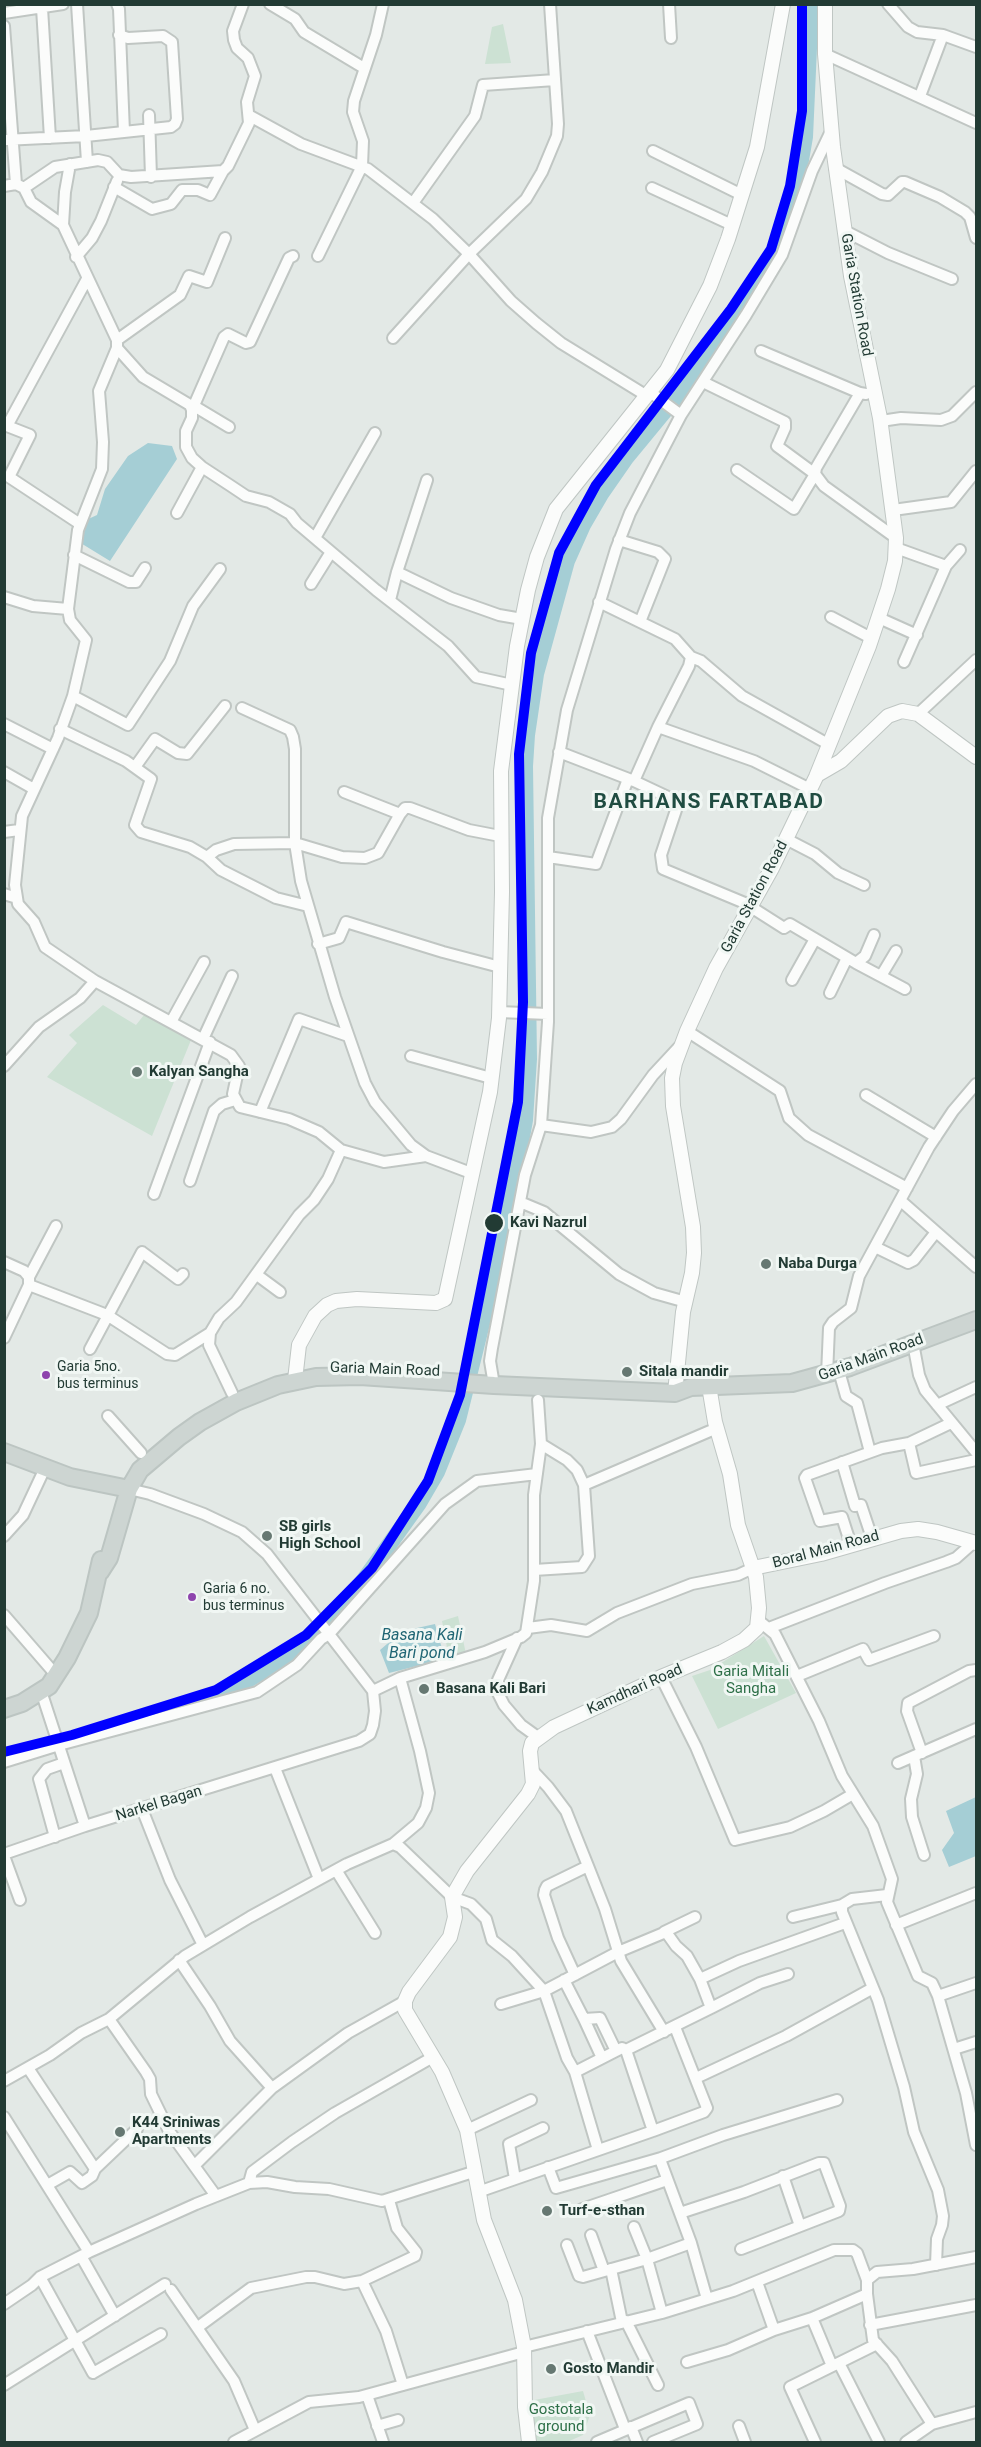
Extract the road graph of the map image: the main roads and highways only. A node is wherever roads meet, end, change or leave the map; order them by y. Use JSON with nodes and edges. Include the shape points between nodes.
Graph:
{"nodes":[{"id":1,"x":783,"y":4,"type":"edge"},
{"id":2,"x":825,"y":4,"type":"edge"},
{"id":3,"x":976,"y":758,"type":"edge"},
{"id":4,"x":817,"y":775,"type":"junction"},
{"id":5,"x":976,"y":1320,"type":"edge"},
{"id":6,"x":295,"y":1376,"type":"junction"},
{"id":7,"x":709,"y":1386,"type":"junction"},
{"id":8,"x":681,"y":1387,"type":"junction"},
{"id":9,"x":181,"y":1429,"type":"junction"},
{"id":10,"x":4,"y":1452,"type":"edge"},
{"id":11,"x":123,"y":1488,"type":"junction"},
{"id":12,"x":975,"y":1543,"type":"edge"},
{"id":13,"x":753,"y":1568,"type":"junction"},
{"id":14,"x":4,"y":1709,"type":"edge"},
{"id":15,"x":529,"y":2442,"type":"edge"}],
"edges":[{"from":1,"to":6,"type":"main road","via":[[757,147],[710,286],[676,356],[556,509],[537,558],[522,619],[501,771],[499,1012],[491,1078],[445,1299],[436,1303],[357,1299],[327,1305],[315,1316],[299,1344]]},
{"from":2,"to":4,"type":"main road","name":"Garia Station Road","via":[[825,54],[835,168],[851,276],[881,420],[896,561],[879,618]]},
{"from":3,"to":4,"type":"main road","via":[[918,714],[902,711],[888,716],[841,761]]},
{"from":4,"to":8,"type":"main road","name":"Garia Station Road","via":[[752,907],[716,968],[680,1046],[672,1078],[693,1227],[692,1273],[681,1332]]},
{"from":5,"to":7,"type":"main road","name":"Garia Main Road","via":[[833,1373],[792,1383]]},
{"from":6,"to":8,"type":"main road","name":"Garia Main Road","via":[[431,1376]]},
{"from":6,"to":9,"type":"main road","name":"Garia Main Road"},
{"from":6,"to":9,"type":"main road","name":"Garia Main Road","via":[[232,1393]]},
{"from":7,"to":8,"type":"main road","name":"Garia Main Road"},
{"from":7,"to":13,"type":"main road","name":"Boral Main Road","via":[[738,1525]]},
{"from":9,"to":11,"type":"main road","name":"Garia Main Road"},
{"from":9,"to":11,"type":"main road","name":"Garia Main Road","via":[[141,1453],[130,1465]]},
{"from":10,"to":11,"type":"main road","via":[[70,1477]]},
{"from":11,"to":14,"type":"main road","via":[[89,1613],[67,1658],[49,1686]]},
{"from":12,"to":13,"type":"main road","name":"Boral Main Road","via":[[918,1529]]},
{"from":13,"to":15,"type":"main road","name":"Kamdhari Road","via":[[764,1625],[722,1652],[554,1727],[532,1743],[533,1784],[467,1871],[452,1897],[455,1917],[450,1937],[405,2001],[405,2010],[442,2072],[467,2130],[484,2220],[515,2300],[524,2350]]}]}
